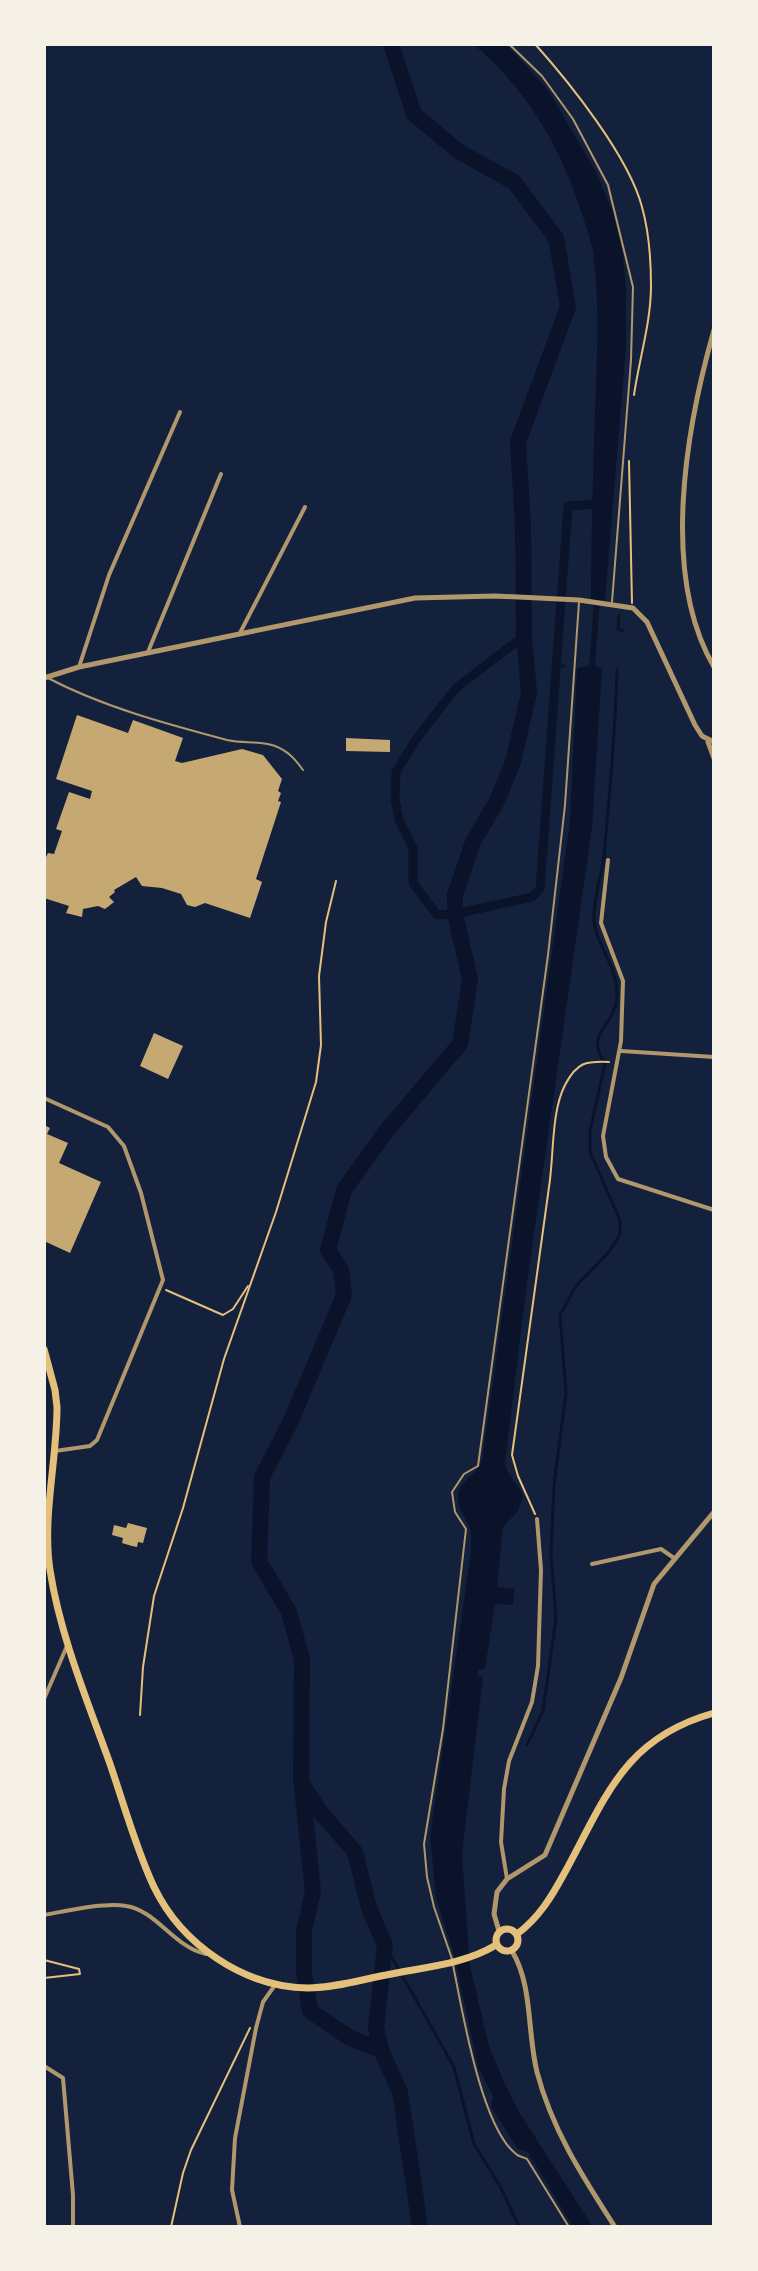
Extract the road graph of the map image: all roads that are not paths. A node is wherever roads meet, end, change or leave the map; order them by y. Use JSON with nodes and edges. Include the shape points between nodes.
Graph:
{"nodes":[{"id":1,"x":509,"y":44,"type":"edge"},
{"id":2,"x":714,"y":330,"type":"edge"},
{"id":3,"x":180,"y":412,"type":"dead end"},
{"id":4,"x":221,"y":474,"type":"dead end"},
{"id":5,"x":305,"y":507,"type":"dead end"},
{"id":6,"x":576,"y":600,"type":"junction"},
{"id":7,"x":610,"y":604,"type":"junction"},
{"id":8,"x":240,"y":633,"type":"junction"},
{"id":9,"x":148,"y":652,"type":"junction"},
{"id":10,"x":79,"y":667,"type":"junction"},
{"id":11,"x":714,"y":667,"type":"edge"},
{"id":12,"x":45,"y":679,"type":"edge"},
{"id":13,"x":711,"y":742,"type":"edge"},
{"id":14,"x":714,"y":758,"type":"edge"},
{"id":15,"x":303,"y":770,"type":"dead end"},
{"id":16,"x":608,"y":860,"type":"dead end"},
{"id":17,"x":619,"y":1051,"type":"junction"},
{"id":18,"x":714,"y":1057,"type":"edge"},
{"id":19,"x":44,"y":1098,"type":"edge"},
{"id":20,"x":714,"y":1210,"type":"edge"},
{"id":21,"x":44,"y":1349,"type":"edge"},
{"id":22,"x":55,"y":1451,"type":"junction"},
{"id":23,"x":47,"y":1509,"type":"edge"},
{"id":24,"x":714,"y":1512,"type":"edge"},
{"id":25,"x":537,"y":1519,"type":"road end"},
{"id":26,"x":674,"y":1558,"type":"junction"},
{"id":27,"x":592,"y":1564,"type":"dead end"},
{"id":28,"x":47,"y":1569,"type":"edge"},
{"id":29,"x":70,"y":1645,"type":"junction"},
{"id":30,"x":44,"y":1699,"type":"edge"},
{"id":31,"x":714,"y":1713,"type":"edge"},
{"id":32,"x":507,"y":1879,"type":"junction"},
{"id":33,"x":44,"y":1915,"type":"edge"},
{"id":34,"x":499,"y":1931,"type":"junction"},
{"id":35,"x":517,"y":1934,"type":"junction"},
{"id":36,"x":496,"y":1945,"type":"junction"},
{"id":37,"x":512,"y":1951,"type":"junction"},
{"id":38,"x":210,"y":1954,"type":"junction"},
{"id":39,"x":275,"y":1984,"type":"junction"},
{"id":40,"x":44,"y":2066,"type":"edge"},
{"id":41,"x":73,"y":2227,"type":"edge"},
{"id":42,"x":240,"y":2227,"type":"edge"},
{"id":43,"x":569,"y":2227,"type":"edge"},
{"id":44,"x":615,"y":2227,"type":"edge"}],
"edges":[{"from":1,"to":7,"type":"lane","via":[[542,76],[573,119],[608,185],[633,287]]},
{"from":2,"to":11,"type":"street","via":[[690,447],[683,539],[687,596],[702,647]]},
{"from":3,"to":10,"type":"street","via":[[109,575]]},
{"from":4,"to":9,"type":"street"},
{"from":5,"to":8,"type":"street"},
{"from":6,"to":7,"type":"street"},
{"from":6,"to":8,"type":"street","via":[[415,598]]},
{"from":6,"to":43,"type":"lane","via":[[565,805],[548,955],[478,1466],[464,1474],[452,1492],[455,1512],[466,1529],[424,1844],[430,1892],[485,2097],[500,2133],[516,2154],[527,2159]]},
{"from":7,"to":13,"type":"street","via":[[633,608],[647,622],[695,725]]},
{"from":8,"to":9,"type":"street"},
{"from":9,"to":10,"type":"street"},
{"from":10,"to":12,"type":"street"},
{"from":12,"to":15,"type":"lane","via":[[165,723],[278,747]]},
{"from":13,"to":14,"type":"street"},
{"from":16,"to":17,"type":"street","via":[[601,923],[623,981]]},
{"from":17,"to":18,"type":"street"},
{"from":17,"to":20,"type":"street","via":[[603,1136],[606,1157],[618,1179]]},
{"from":19,"to":22,"type":"street","via":[[108,1127],[124,1146],[163,1280],[97,1440],[81,1449]]},
{"from":21,"to":22,"type":"main road","via":[[55,1390]]},
{"from":22,"to":23,"type":"main road"},
{"from":23,"to":28,"type":"main road"},
{"from":24,"to":26,"type":"street"},
{"from":25,"to":32,"type":"street","via":[[538,1666],[504,1789],[501,1842]]},
{"from":26,"to":27,"type":"street","via":[[661,1549]]},
{"from":26,"to":32,"type":"street","via":[[654,1584],[621,1678],[545,1855]]},
{"from":28,"to":29,"type":"main road"},
{"from":29,"to":30,"type":"street"},
{"from":29,"to":38,"type":"main road","via":[[154,1887]]},
{"from":31,"to":35,"type":"main road","via":[[674,1727],[632,1760],[607,1794],[548,1903]]},
{"from":32,"to":34,"type":"street","via":[[493,1904]]},
{"from":33,"to":38,"type":"street","via":[[127,1905],[186,1947]]},
{"from":34,"to":35,"type":"main road"},
{"from":34,"to":36,"type":"main road"},
{"from":35,"to":37,"type":"main road"},
{"from":36,"to":37,"type":"main road"},
{"from":36,"to":39,"type":"main road","via":[[451,1963],[330,1986]]},
{"from":37,"to":44,"type":"street","via":[[523,1972],[537,2070],[557,2131]]},
{"from":38,"to":39,"type":"main road"},
{"from":39,"to":42,"type":"street","via":[[256,2028],[235,2138],[232,2190]]},
{"from":40,"to":41,"type":"street","via":[[63,2078]]}]}
